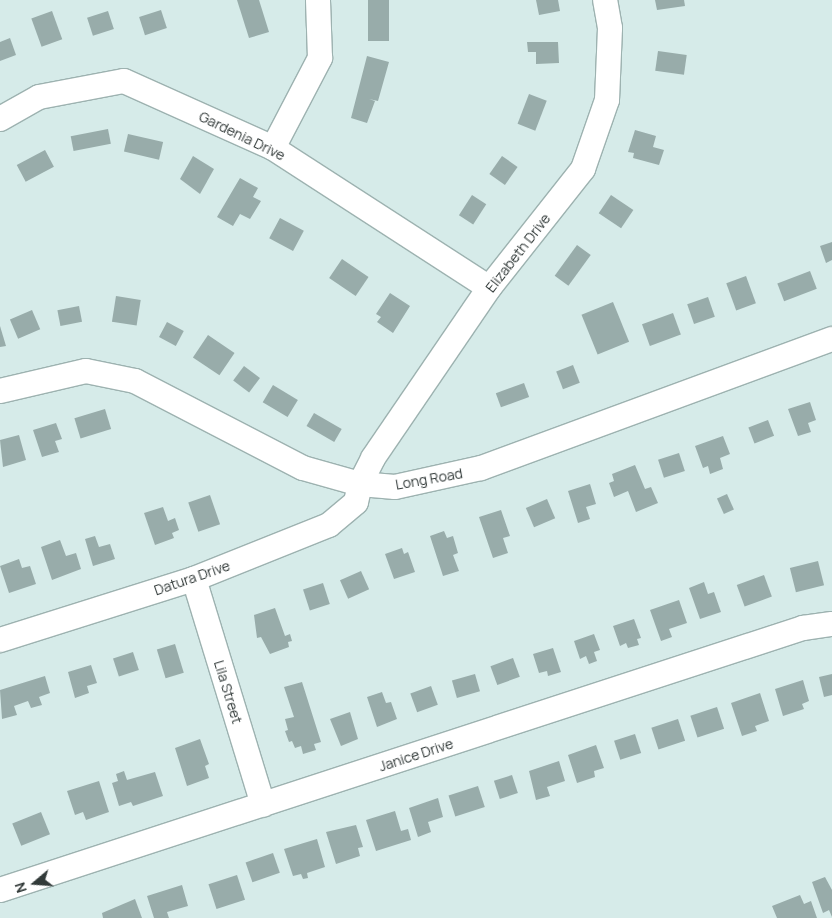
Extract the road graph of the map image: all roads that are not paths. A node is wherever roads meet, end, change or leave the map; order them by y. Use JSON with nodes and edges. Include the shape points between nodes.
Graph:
{"nodes":[{"id":1,"x":318,"y":0,"type":"edge"},
{"id":2,"x":605,"y":0,"type":"edge"},
{"id":3,"x":0,"y":119,"type":"edge"},
{"id":4,"x":273,"y":148,"type":"junction"},
{"id":5,"x":489,"y":288,"type":"junction"},
{"id":6,"x":832,"y":339,"type":"edge"},
{"id":7,"x":0,"y":391,"type":"edge"},
{"id":8,"x":360,"y":484,"type":"junction"},
{"id":9,"x":194,"y":580,"type":"junction"},
{"id":10,"x":832,"y":624,"type":"edge"},
{"id":11,"x":0,"y":640,"type":"edge"},
{"id":12,"x":263,"y":805,"type":"junction"},
{"id":13,"x":0,"y":890,"type":"edge"}],
"edges":[{"from":1,"to":4,"type":"street","via":[[320,58]]},
{"from":2,"to":5,"type":"street","name":"Elizabeth Drive","via":[[610,28],[607,100],[583,169]]},
{"from":3,"to":4,"type":"street","name":"Gardenia Drive","via":[[39,97],[124,81]]},
{"from":4,"to":5,"type":"street","name":"Gardenia Drive"},
{"from":5,"to":8,"type":"street","name":"Elizabeth Drive","via":[[373,458]]},
{"from":6,"to":8,"type":"street","name":"Long Road","via":[[481,468],[394,486]]},
{"from":7,"to":8,"type":"street","name":"Long Road","via":[[86,371],[136,381],[303,468]]},
{"from":8,"to":9,"type":"street","name":"Datura Drive","via":[[356,502],[329,526]]},
{"from":9,"to":11,"type":"street","name":"Datura Drive"},
{"from":9,"to":12,"type":"street","name":"Lila Street"},
{"from":10,"to":12,"type":"street","name":"Janice Drive","via":[[803,628]]},
{"from":12,"to":13,"type":"street","name":"Janice Drive"}]}
